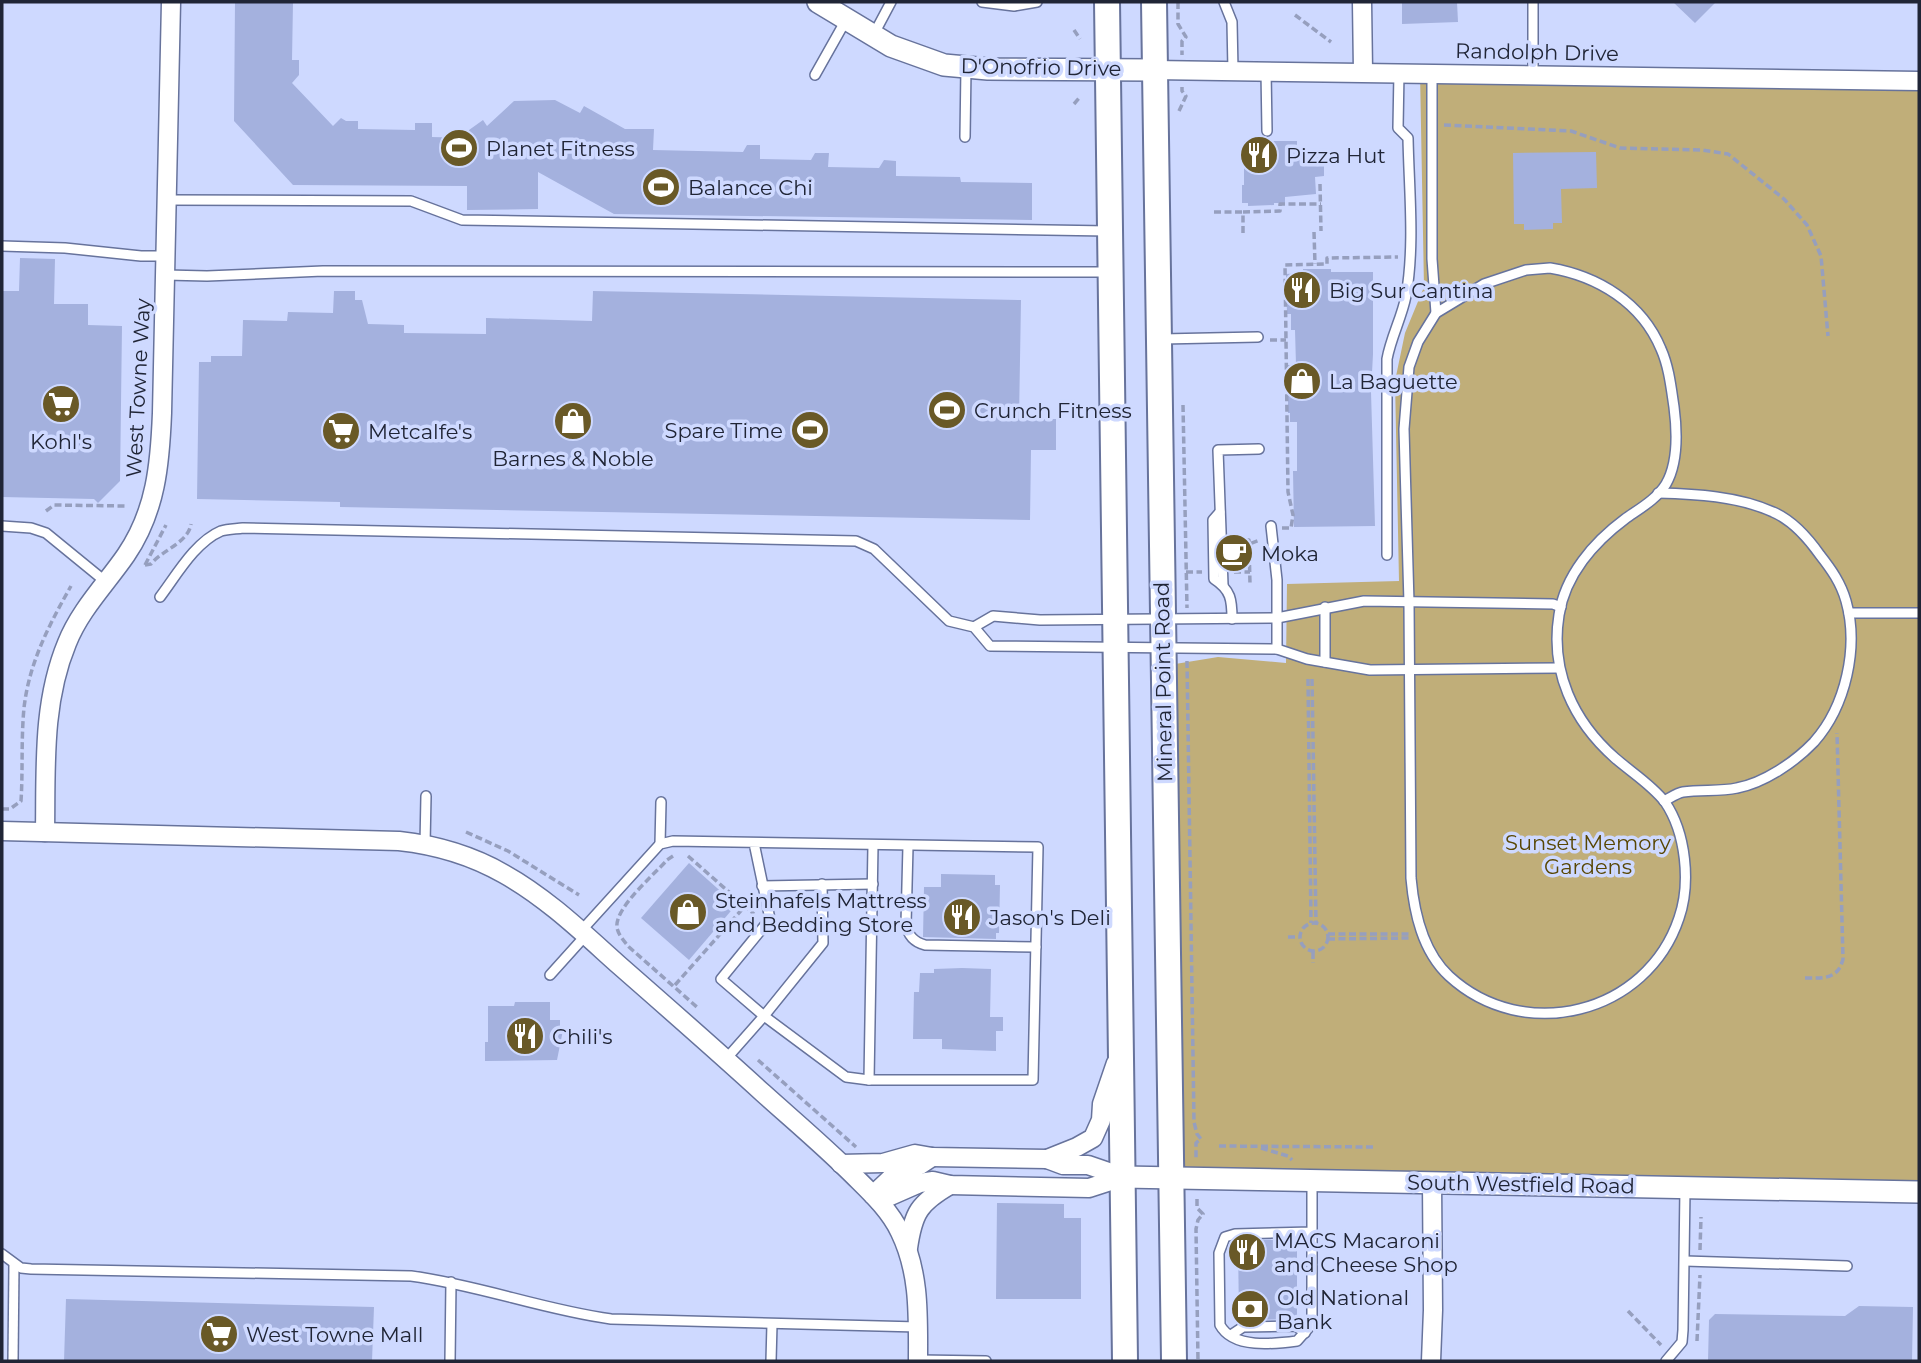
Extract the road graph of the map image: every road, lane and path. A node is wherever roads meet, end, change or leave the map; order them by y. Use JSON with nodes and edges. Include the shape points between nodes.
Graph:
{"nodes":[{"id":1,"x":171,"y":2,"type":"edge"},
{"id":2,"x":891,"y":2,"type":"edge"},
{"id":3,"x":987,"y":2,"type":"edge"},
{"id":4,"x":1037,"y":2,"type":"edge"},
{"id":5,"x":1107,"y":2,"type":"edge"},
{"id":6,"x":1154,"y":2,"type":"edge"},
{"id":7,"x":1178,"y":2,"type":"edge"},
{"id":8,"x":1224,"y":2,"type":"edge"},
{"id":9,"x":1362,"y":2,"type":"edge"},
{"id":10,"x":1533,"y":2,"type":"edge"},
{"id":11,"x":821,"y":3,"type":"edge"},
{"id":12,"x":1295,"y":15,"type":"dead end"},
{"id":13,"x":846,"y":19,"type":"junction"},
{"id":14,"x":1074,"y":30,"type":"dead end"},
{"id":15,"x":873,"y":36,"type":"junction"},
{"id":16,"x":1080,"y":38,"type":"dead end"},
{"id":17,"x":1182,"y":41,"type":"dead end"},
{"id":18,"x":1331,"y":42,"type":"dead end"},
{"id":19,"x":966,"y":66,"type":"junction"},
{"id":20,"x":1107,"y":69,"type":"junction"},
{"id":21,"x":1154,"y":70,"type":"junction"},
{"id":22,"x":1233,"y":70,"type":"junction"},
{"id":23,"x":1266,"y":71,"type":"junction"},
{"id":24,"x":1363,"y":71,"type":"junction"},
{"id":25,"x":1399,"y":72,"type":"junction"},
{"id":26,"x":1432,"y":72,"type":"junction"},
{"id":27,"x":1533,"y":74,"type":"junction"},
{"id":28,"x":815,"y":75,"type":"dead end"},
{"id":29,"x":1919,"y":81,"type":"edge"},
{"id":30,"x":1182,"y":91,"type":"dead end"},
{"id":31,"x":1186,"y":96,"type":"dead end"},
{"id":32,"x":1080,"y":97,"type":"dead end"},
{"id":33,"x":1074,"y":104,"type":"dead end"},
{"id":34,"x":1432,"y":125,"type":"junction"},
{"id":35,"x":1267,"y":131,"type":"dead end"},
{"id":36,"x":965,"y":136,"type":"dead end"},
{"id":37,"x":1320,"y":184,"type":"dead end"},
{"id":38,"x":166,"y":200,"type":"junction"},
{"id":39,"x":1321,"y":204,"type":"junction"},
{"id":40,"x":1214,"y":212,"type":"dead end"},
{"id":41,"x":1243,"y":212,"type":"junction"},
{"id":42,"x":1108,"y":231,"type":"junction"},
{"id":43,"x":1321,"y":231,"type":"dead end"},
{"id":44,"x":1314,"y":232,"type":"dead end"},
{"id":45,"x":1243,"y":233,"type":"dead end"},
{"id":46,"x":2,"y":246,"type":"edge"},
{"id":47,"x":1398,"y":257,"type":"dead end"},
{"id":48,"x":1315,"y":264,"type":"junction"},
{"id":49,"x":166,"y":266,"type":"junction"},
{"id":50,"x":1109,"y":272,"type":"junction"},
{"id":51,"x":1436,"y":313,"type":"junction"},
{"id":52,"x":1828,"y":336,"type":"dead end"},
{"id":53,"x":1258,"y":337,"type":"dead end"},
{"id":54,"x":1158,"y":340,"type":"junction"},
{"id":55,"x":1259,"y":449,"type":"dead end"},
{"id":56,"x":1658,"y":493,"type":"junction"},
{"id":57,"x":125,"y":506,"type":"dead end"},
{"id":58,"x":46,"y":511,"type":"dead end"},
{"id":59,"x":1220,"y":512,"type":"junction"},
{"id":60,"x":191,"y":524,"type":"dead end"},
{"id":61,"x":166,"y":525,"type":"dead end"},
{"id":62,"x":2,"y":526,"type":"edge"},
{"id":63,"x":1272,"y":529,"type":"junction"},
{"id":64,"x":1221,"y":541,"type":"junction"},
{"id":65,"x":1249,"y":544,"type":"junction"},
{"id":66,"x":1387,"y":555,"type":"dead end"},
{"id":67,"x":106,"y":582,"type":"junction"},
{"id":68,"x":1250,"y":584,"type":"dead end"},
{"id":69,"x":1223,"y":585,"type":"junction"},
{"id":70,"x":160,"y":597,"type":"dead end"},
{"id":71,"x":1409,"y":603,"type":"junction"},
{"id":72,"x":1325,"y":607,"type":"junction"},
{"id":73,"x":1561,"y":607,"type":"junction"},
{"id":74,"x":1849,"y":612,"type":"junction"},
{"id":75,"x":1919,"y":613,"type":"edge"},
{"id":76,"x":1162,"y":618,"type":"junction"},
{"id":77,"x":1277,"y":618,"type":"junction"},
{"id":78,"x":1114,"y":619,"type":"junction"},
{"id":79,"x":1232,"y":619,"type":"junction"},
{"id":80,"x":974,"y":627,"type":"junction"},
{"id":81,"x":1115,"y":648,"type":"junction"},
{"id":82,"x":1162,"y":648,"type":"junction"},
{"id":83,"x":1277,"y":649,"type":"junction"},
{"id":84,"x":1325,"y":662,"type":"junction"},
{"id":85,"x":1559,"y":668,"type":"junction"},
{"id":86,"x":1188,"y":670,"type":"dead end"},
{"id":87,"x":1408,"y":670,"type":"junction"},
{"id":88,"x":1310,"y":679,"type":"dead end"},
{"id":89,"x":1836,"y":708,"type":"junction"},
{"id":90,"x":426,"y":796,"type":"dead end"},
{"id":91,"x":1664,"y":801,"type":"junction"},
{"id":92,"x":662,"y":803,"type":"dead end"},
{"id":93,"x":2,"y":831,"type":"edge"},
{"id":94,"x":45,"y":832,"type":"junction"},
{"id":95,"x":466,"y":832,"type":"dead end"},
{"id":96,"x":754,"y":843,"type":"junction"},
{"id":97,"x":425,"y":844,"type":"junction"},
{"id":98,"x":660,"y":844,"type":"junction"},
{"id":99,"x":873,"y":845,"type":"junction"},
{"id":100,"x":908,"y":846,"type":"junction"},
{"id":101,"x":822,"y":884,"type":"junction"},
{"id":102,"x":873,"y":884,"type":"junction"},
{"id":103,"x":762,"y":886,"type":"junction"},
{"id":104,"x":579,"y":895,"type":"dead end"},
{"id":105,"x":745,"y":906,"type":"junction"},
{"id":106,"x":754,"y":914,"type":"dead end"},
{"id":107,"x":1313,"y":923,"type":"junction"},
{"id":108,"x":583,"y":933,"type":"junction"},
{"id":109,"x":1409,"y":936,"type":"dead end"},
{"id":110,"x":1288,"y":937,"type":"dead end"},
{"id":111,"x":1299,"y":937,"type":"junction"},
{"id":112,"x":1328,"y":937,"type":"junction"},
{"id":113,"x":1036,"y":947,"type":"junction"},
{"id":114,"x":1313,"y":952,"type":"junction"},
{"id":115,"x":1313,"y":962,"type":"dead end"},
{"id":116,"x":550,"y":975,"type":"dead end"},
{"id":117,"x":1805,"y":978,"type":"dead end"},
{"id":118,"x":674,"y":986,"type":"junction"},
{"id":119,"x":699,"y":1009,"type":"dead end"},
{"id":120,"x":764,"y":1016,"type":"junction"},
{"id":121,"x":1122,"y":1047,"type":"junction"},
{"id":122,"x":726,"y":1059,"type":"junction"},
{"id":123,"x":758,"y":1060,"type":"dead end"},
{"id":124,"x":869,"y":1080,"type":"junction"},
{"id":125,"x":1196,"y":1143,"type":"dead end"},
{"id":126,"x":1219,"y":1146,"type":"dead end"},
{"id":127,"x":1374,"y":1147,"type":"dead end"},
{"id":128,"x":861,"y":1151,"type":"dead end"},
{"id":129,"x":932,"y":1157,"type":"junction"},
{"id":130,"x":1047,"y":1158,"type":"junction"},
{"id":131,"x":841,"y":1164,"type":"junction"},
{"id":132,"x":1123,"y":1177,"type":"junction"},
{"id":133,"x":1172,"y":1177,"type":"junction"},
{"id":134,"x":1312,"y":1180,"type":"junction"},
{"id":135,"x":1432,"y":1182,"type":"junction"},
{"id":136,"x":950,"y":1185,"type":"junction"},
{"id":137,"x":1685,"y":1187,"type":"junction"},
{"id":138,"x":1919,"y":1192,"type":"edge"},
{"id":139,"x":876,"y":1198,"type":"junction"},
{"id":140,"x":1197,"y":1208,"type":"dead end"},
{"id":141,"x":1312,"y":1232,"type":"junction"},
{"id":142,"x":908,"y":1250,"type":"junction"},
{"id":143,"x":2,"y":1254,"type":"edge"},
{"id":144,"x":1685,"y":1261,"type":"junction"},
{"id":145,"x":14,"y":1264,"type":"junction"},
{"id":146,"x":1847,"y":1266,"type":"dead end"},
{"id":147,"x":451,"y":1282,"type":"junction"},
{"id":148,"x":1628,"y":1311,"type":"dead end"},
{"id":149,"x":772,"y":1324,"type":"junction"},
{"id":150,"x":918,"y":1327,"type":"junction"},
{"id":151,"x":1305,"y":1334,"type":"junction"},
{"id":152,"x":1231,"y":1335,"type":"junction"},
{"id":153,"x":1665,"y":1348,"type":"dead end"},
{"id":154,"x":13,"y":1361,"type":"edge"},
{"id":155,"x":450,"y":1361,"type":"edge"},
{"id":156,"x":771,"y":1361,"type":"edge"},
{"id":157,"x":918,"y":1361,"type":"edge"},
{"id":158,"x":951,"y":1361,"type":"edge"},
{"id":159,"x":986,"y":1361,"type":"edge"},
{"id":160,"x":1125,"y":1361,"type":"edge"},
{"id":161,"x":1174,"y":1361,"type":"edge"},
{"id":162,"x":1198,"y":1361,"type":"edge"},
{"id":163,"x":1431,"y":1361,"type":"edge"},
{"id":164,"x":1666,"y":1361,"type":"edge"}],
"edges":[{"from":1,"to":38,"type":"street","name":"West Towne Way"},
{"from":2,"to":15,"type":"lane"},
{"from":3,"to":4,"type":"lane","via":[[1014,6]]},
{"from":5,"to":20,"type":"main road"},
{"from":6,"to":21,"type":"main road","name":"Mineral Point Road"},
{"from":7,"to":17,"type":"path","via":[[1178,24],[1186,37]]},
{"from":8,"to":22,"type":"lane","via":[[1232,22]]},
{"from":9,"to":24,"type":"street"},
{"from":10,"to":27,"type":"lane"},
{"from":11,"to":13,"type":"street","name":"D'Onofrio Drive"},
{"from":12,"to":18,"type":"path"},
{"from":13,"to":15,"type":"street","name":"D'Onofrio Drive"},
{"from":13,"to":28,"type":"lane"},
{"from":14,"to":16,"type":"path"},
{"from":15,"to":19,"type":"street","name":"D'Onofrio Drive","via":[[923,59]]},
{"from":19,"to":20,"type":"street","name":"D'Onofrio Drive"},
{"from":19,"to":36,"type":"lane"},
{"from":20,"to":21,"type":"street","name":"D'Onofrio Drive"},
{"from":20,"to":42,"type":"main road"},
{"from":21,"to":22,"type":"street","name":"Randolph Drive"},
{"from":21,"to":54,"type":"main road","name":"Mineral Point Road"},
{"from":22,"to":23,"type":"street","name":"Randolph Drive"},
{"from":23,"to":24,"type":"street","name":"Randolph Drive"},
{"from":23,"to":35,"type":"lane"},
{"from":24,"to":25,"type":"street","name":"Randolph Drive"},
{"from":25,"to":26,"type":"street","name":"Randolph Drive"},
{"from":25,"to":66,"type":"lane","via":[[1398,128],[1408,138],[1410,257],[1405,298],[1387,359]]},
{"from":26,"to":27,"type":"street","name":"Randolph Drive"},
{"from":26,"to":34,"type":"lane"},
{"from":27,"to":29,"type":"street","name":"Randolph Drive"},
{"from":30,"to":31,"type":"path"},
{"from":32,"to":33,"type":"path"},
{"from":34,"to":51,"type":"lane"},
{"from":34,"to":52,"type":"path","via":[[1571,131],[1620,148],[1728,154],[1784,199],[1807,225],[1821,256]]},
{"from":37,"to":39,"type":"path"},
{"from":38,"to":42,"type":"lane","via":[[411,201],[463,220]]},
{"from":38,"to":49,"type":"street","name":"West Towne Way"},
{"from":39,"to":41,"type":"path","via":[[1280,204],[1280,211]]},
{"from":39,"to":43,"type":"path"},
{"from":40,"to":41,"type":"path"},
{"from":41,"to":45,"type":"path"},
{"from":42,"to":50,"type":"main road"},
{"from":44,"to":48,"type":"path"},
{"from":46,"to":49,"type":"lane","via":[[141,257]]},
{"from":47,"to":48,"type":"path","via":[[1327,258],[1327,264]]},
{"from":48,"to":63,"type":"path","via":[[1285,265],[1288,492],[1293,517],[1291,528]]},
{"from":49,"to":50,"type":"lane","via":[[207,276],[323,271]]},
{"from":49,"to":67,"type":"street","name":"West Towne Way","via":[[161,446],[155,491],[139,535]]},
{"from":50,"to":78,"type":"main road"},
{"from":51,"to":56,"type":"lane","via":[[1484,284],[1526,270],[1567,271],[1609,288],[1646,320],[1670,374],[1676,430],[1667,483]]},
{"from":51,"to":71,"type":"lane","via":[[1418,342],[1405,393]]},
{"from":53,"to":54,"type":"lane"},
{"from":54,"to":76,"type":"main road","name":"Mineral Point Road"},
{"from":55,"to":59,"type":"lane","via":[[1218,450]]},
{"from":56,"to":73,"type":"lane","via":[[1586,555],[1566,585]]},
{"from":56,"to":74,"type":"lane","via":[[1741,501],[1775,512],[1807,536],[1835,576]]},
{"from":57,"to":58,"type":"path","via":[[54,505]]},
{"from":59,"to":64,"type":"lane"},
{"from":59,"to":69,"type":"lane","via":[[1213,520],[1213,572]]},
{"from":60,"to":61,"type":"path","via":[[181,540],[145,565]]},
{"from":62,"to":67,"type":"lane","via":[[31,527],[46,533]]},
{"from":63,"to":65,"type":"path","via":[[1262,540]]},
{"from":63,"to":77,"type":"lane"},
{"from":64,"to":65,"type":"path","via":[[1249,540]]},
{"from":64,"to":69,"type":"lane"},
{"from":65,"to":68,"type":"path"},
{"from":67,"to":94,"type":"street","name":"West Towne Way","via":[[67,641],[53,683],[47,729]]},
{"from":69,"to":79,"type":"lane","via":[[1232,596]]},
{"from":70,"to":80,"type":"lane","via":[[212,536],[243,527],[856,541],[874,549],[949,621]]},
{"from":71,"to":72,"type":"lane","via":[[1364,601]]},
{"from":71,"to":73,"type":"lane"},
{"from":71,"to":87,"type":"lane"},
{"from":72,"to":77,"type":"lane"},
{"from":72,"to":84,"type":"lane"},
{"from":73,"to":85,"type":"lane"},
{"from":74,"to":75,"type":"lane"},
{"from":74,"to":89,"type":"lane","via":[[1847,674]]},
{"from":76,"to":78,"type":"lane"},
{"from":76,"to":79,"type":"lane"},
{"from":76,"to":82,"type":"main road","name":"Mineral Point Road"},
{"from":77,"to":79,"type":"lane"},
{"from":77,"to":83,"type":"lane"},
{"from":78,"to":80,"type":"lane","via":[[993,617]]},
{"from":78,"to":81,"type":"main road"},
{"from":80,"to":81,"type":"lane","via":[[990,646]]},
{"from":81,"to":82,"type":"lane"},
{"from":81,"to":121,"type":"main road"},
{"from":82,"to":83,"type":"lane"},
{"from":82,"to":133,"type":"main road","name":"Mineral Point Road"},
{"from":83,"to":84,"type":"lane"},
{"from":84,"to":87,"type":"lane","via":[[1370,670]]},
{"from":85,"to":87,"type":"lane"},
{"from":85,"to":91,"type":"lane","via":[[1581,722]]},
{"from":86,"to":125,"type":"path","via":[[1194,1122],[1201,1139]]},
{"from":87,"to":91,"type":"lane","via":[[1414,911],[1433,956],[1448,975],[1487,1001],[1523,1011],[1568,1013],[1617,995],[1657,961],[1670,941],[1685,886],[1678,830]]},
{"from":88,"to":107,"type":"path"},
{"from":89,"to":91,"type":"lane","via":[[1813,742],[1760,779],[1738,788],[1682,792]]},
{"from":89,"to":117,"type":"path","via":[[1843,959],[1832,977]]},
{"from":90,"to":97,"type":"lane"},
{"from":92,"to":98,"type":"lane"},
{"from":93,"to":94,"type":"street"},
{"from":94,"to":97,"type":"street"},
{"from":95,"to":104,"type":"path","via":[[508,851]]},
{"from":96,"to":98,"type":"lane"},
{"from":96,"to":99,"type":"lane"},
{"from":96,"to":103,"type":"lane"},
{"from":97,"to":108,"type":"street","via":[[480,861],[504,874]]},
{"from":98,"to":108,"type":"lane"},
{"from":99,"to":100,"type":"lane"},
{"from":99,"to":102,"type":"lane"},
{"from":100,"to":113,"type":"lane","via":[[906,925],[914,940]]},
{"from":100,"to":113,"type":"lane","via":[[1038,847]]},
{"from":101,"to":102,"type":"lane"},
{"from":101,"to":103,"type":"lane"},
{"from":101,"to":120,"type":"lane","via":[[823,943]]},
{"from":102,"to":124,"type":"lane"},
{"from":103,"to":120,"type":"lane","via":[[770,919],[720,979]]},
{"from":105,"to":106,"type":"path"},
{"from":105,"to":118,"type":"path"},
{"from":105,"to":118,"type":"path","via":[[693,859],[682,855],[667,860],[620,912],[615,927],[622,939]]},
{"from":107,"to":111,"type":"path","via":[[1301,929]]},
{"from":107,"to":112,"type":"path","via":[[1326,929]]},
{"from":108,"to":116,"type":"lane"},
{"from":108,"to":122,"type":"street"},
{"from":109,"to":112,"type":"path"},
{"from":110,"to":111,"type":"path"},
{"from":111,"to":114,"type":"path","via":[[1302,946]]},
{"from":112,"to":114,"type":"path","via":[[1322,949]]},
{"from":113,"to":124,"type":"lane","via":[[1033,1080]]},
{"from":114,"to":115,"type":"path"},
{"from":118,"to":119,"type":"path"},
{"from":120,"to":122,"type":"lane"},
{"from":120,"to":124,"type":"lane","via":[[846,1077]]},
{"from":121,"to":130,"type":"street","via":[[1093,1138]]},
{"from":121,"to":132,"type":"main road"},
{"from":122,"to":131,"type":"street"},
{"from":123,"to":128,"type":"path"},
{"from":126,"to":127,"type":"path"},
{"from":129,"to":130,"type":"street"},
{"from":129,"to":131,"type":"street","via":[[915,1154],[883,1163]]},
{"from":129,"to":139,"type":"street","via":[[892,1177]]},
{"from":130,"to":132,"type":"street","via":[[1063,1165],[1088,1164]]},
{"from":131,"to":139,"type":"street"},
{"from":132,"to":133,"type":"street","name":"South Westfield Road"},
{"from":132,"to":136,"type":"street","via":[[1089,1188]]},
{"from":132,"to":160,"type":"main road"},
{"from":133,"to":134,"type":"street","name":"South Westfield Road"},
{"from":133,"to":161,"type":"main road","name":"Mineral Point Road"},
{"from":134,"to":135,"type":"street","name":"South Westfield Road"},
{"from":134,"to":141,"type":"lane"},
{"from":135,"to":137,"type":"street","name":"South Westfield Road"},
{"from":135,"to":163,"type":"street"},
{"from":136,"to":139,"type":"street","via":[[919,1183]]},
{"from":136,"to":142,"type":"street","via":[[917,1212]]},
{"from":137,"to":138,"type":"street","name":"South Westfield Road"},
{"from":137,"to":144,"type":"lane"},
{"from":139,"to":142,"type":"street"},
{"from":140,"to":162,"type":"path","via":[[1203,1214],[1196,1229]]},
{"from":141,"to":151,"type":"lane","via":[[1313,1312]]},
{"from":141,"to":152,"type":"lane","via":[[1226,1237],[1219,1253],[1220,1325]]},
{"from":142,"to":150,"type":"street","via":[[917,1289]]},
{"from":143,"to":145,"type":"lane"},
{"from":144,"to":146,"type":"lane"},
{"from":144,"to":164,"type":"lane","via":[[1682,1342]]},
{"from":145,"to":147,"type":"lane","via":[[31,1269],[411,1276]]},
{"from":145,"to":154,"type":"lane"},
{"from":147,"to":149,"type":"lane","via":[[598,1317]]},
{"from":147,"to":155,"type":"lane"},
{"from":148,"to":153,"type":"path"},
{"from":149,"to":150,"type":"lane"},
{"from":149,"to":156,"type":"lane"},
{"from":150,"to":157,"type":"street"},
{"from":151,"to":152,"type":"lane","via":[[1284,1343],[1244,1343]]},
{"from":151,"to":152,"type":"lane","via":[[1296,1326],[1243,1327]]},
{"from":157,"to":158,"type":"lane"},
{"from":158,"to":159,"type":"lane"}]}
